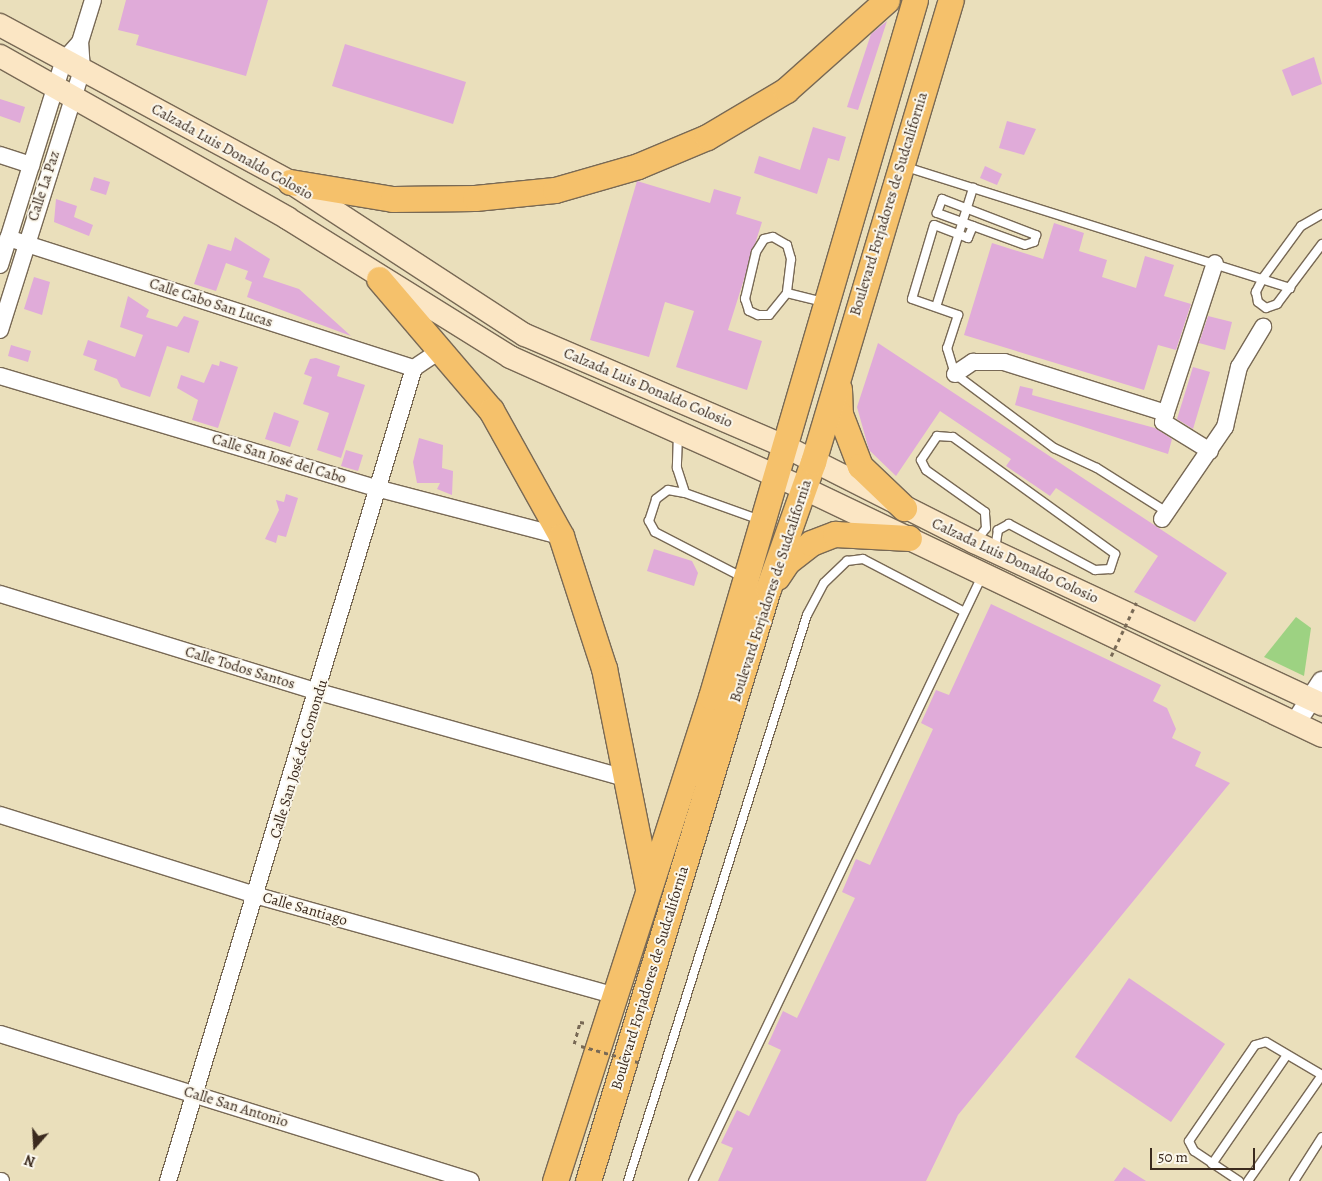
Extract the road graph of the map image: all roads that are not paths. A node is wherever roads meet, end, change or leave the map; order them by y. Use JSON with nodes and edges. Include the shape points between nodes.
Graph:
{"nodes":[{"id":1,"x":93,"y":0,"type":"edge"},
{"id":2,"x":887,"y":0,"type":"edge"},
{"id":3,"x":915,"y":0,"type":"edge"},
{"id":4,"x":951,"y":0,"type":"edge"},
{"id":5,"x":0,"y":26,"type":"edge"},
{"id":6,"x":0,"y":56,"type":"edge"},
{"id":7,"x":73,"y":65,"type":"junction"},
{"id":8,"x":64,"y":91,"type":"junction"},
{"id":9,"x":0,"y":155,"type":"edge"},
{"id":10,"x":865,"y":164,"type":"junction"},
{"id":11,"x":31,"y":165,"type":"junction"},
{"id":12,"x":897,"y":170,"type":"junction"},
{"id":13,"x":290,"y":182,"type":"junction"},
{"id":14,"x":974,"y":188,"type":"junction"},
{"id":15,"x":967,"y":208,"type":"junction"},
{"id":16,"x":1322,"y":214,"type":"edge"},
{"id":17,"x":963,"y":222,"type":"junction"},
{"id":18,"x":973,"y":226,"type":"junction"},
{"id":19,"x":959,"y":234,"type":"junction"},
{"id":20,"x":8,"y":238,"type":"junction"},
{"id":21,"x":26,"y":244,"type":"junction"},
{"id":22,"x":1322,"y":244,"type":"edge"},
{"id":23,"x":1215,"y":263,"type":"junction"},
{"id":24,"x":0,"y":266,"type":"edge"},
{"id":25,"x":379,"y":278,"type":"junction"},
{"id":26,"x":1263,"y":278,"type":"junction"},
{"id":27,"x":1290,"y":288,"type":"junction"},
{"id":28,"x":787,"y":293,"type":"junction"},
{"id":29,"x":825,"y":303,"type":"junction"},
{"id":30,"x":936,"y":307,"type":"junction"},
{"id":31,"x":1263,"y":327,"type":"dead end"},
{"id":32,"x":0,"y":330,"type":"edge"},
{"id":33,"x":442,"y":349,"type":"junction"},
{"id":34,"x":414,"y":368,"type":"junction"},
{"id":35,"x":838,"y":374,"type":"junction"},
{"id":36,"x":955,"y":374,"type":"junction"},
{"id":37,"x":0,"y":376,"type":"edge"},
{"id":38,"x":1166,"y":413,"type":"junction"},
{"id":39,"x":678,"y":432,"type":"junction"},
{"id":40,"x":784,"y":446,"type":"junction"},
{"id":41,"x":1210,"y":451,"type":"junction"},
{"id":42,"x":813,"y":462,"type":"junction"},
{"id":43,"x":775,"y":476,"type":"junction"},
{"id":44,"x":803,"y":488,"type":"junction"},
{"id":45,"x":380,"y":489,"type":"junction"},
{"id":46,"x":685,"y":492,"type":"junction"},
{"id":47,"x":904,"y":508,"type":"junction"},
{"id":48,"x":1164,"y":515,"type":"joint"},
{"id":49,"x":762,"y":520,"type":"junction"},
{"id":50,"x":561,"y":536,"type":"junction"},
{"id":51,"x":909,"y":538,"type":"junction"},
{"id":52,"x":974,"y":542,"type":"junction"},
{"id":53,"x":994,"y":552,"type":"junction"},
{"id":54,"x":1021,"y":565,"type":"junction"},
{"id":55,"x":983,"y":574,"type":"junction"},
{"id":56,"x":745,"y":579,"type":"junction"},
{"id":57,"x":768,"y":589,"type":"junction"},
{"id":58,"x":0,"y":594,"type":"edge"},
{"id":59,"x":963,"y":610,"type":"junction"},
{"id":60,"x":319,"y":692,"type":"junction"},
{"id":61,"x":1318,"y":695,"type":"edge"},
{"id":62,"x":711,"y":697,"type":"junction"},
{"id":63,"x":1296,"y":722,"type":"junction"},
{"id":64,"x":1322,"y":736,"type":"edge"},
{"id":65,"x":724,"y":742,"type":"junction"},
{"id":66,"x":625,"y":778,"type":"junction"},
{"id":67,"x":0,"y":815,"type":"edge"},
{"id":68,"x":696,"y":828,"type":"junction"},
{"id":69,"x":660,"y":853,"type":"junction"},
{"id":70,"x":648,"y":889,"type":"junction"},
{"id":71,"x":258,"y":896,"type":"junction"},
{"id":72,"x":613,"y":995,"type":"junction"},
{"id":73,"x":0,"y":1034,"type":"edge"},
{"id":74,"x":1287,"y":1055,"type":"junction"},
{"id":75,"x":1322,"y":1075,"type":"edge"},
{"id":76,"x":195,"y":1095,"type":"junction"},
{"id":77,"x":1322,"y":1137,"type":"edge"},
{"id":78,"x":1212,"y":1164,"type":"junction"},
{"id":79,"x":168,"y":1181,"type":"edge"},
{"id":80,"x":471,"y":1181,"type":"edge"},
{"id":81,"x":555,"y":1181,"type":"edge"},
{"id":82,"x":588,"y":1181,"type":"edge"},
{"id":83,"x":628,"y":1181,"type":"edge"},
{"id":84,"x":693,"y":1181,"type":"edge"},
{"id":85,"x":1238,"y":1181,"type":"edge"},
{"id":86,"x":1248,"y":1181,"type":"edge"},
{"id":87,"x":1294,"y":1181,"type":"edge"}],
"edges":[{"from":1,"to":7,"type":"street","name":"Calle La Paz"},
{"from":2,"to":13,"type":"main road","via":[[786,90],[707,137],[638,166],[555,190],[475,198],[394,199]]},
{"from":3,"to":10,"type":"main road","name":"Boulevard Forjadores de Sudcalifornia"},
{"from":4,"to":12,"type":"main road","name":"Boulevard Forjadores de Sudcalifornia"},
{"from":5,"to":7,"type":"main road","name":"Calzada Luis Donaldo Colosio"},
{"from":6,"to":8,"type":"main road","name":"Calzada Luis Donaldo Colosio"},
{"from":7,"to":8,"type":"street","name":"Calle La Paz"},
{"from":7,"to":13,"type":"main road","name":"Calzada Luis Donaldo Colosio"},
{"from":8,"to":11,"type":"street","name":"Calle La Paz"},
{"from":8,"to":21,"type":"street","name":"Calle La Paz"},
{"from":8,"to":25,"type":"main road","name":"Calzada Luis Donaldo Colosio","via":[[287,218]]},
{"from":9,"to":11,"type":"street"},
{"from":10,"to":12,"type":"main road"},
{"from":10,"to":29,"type":"main road","name":"Boulevard Forjadores de Sudcalifornia"},
{"from":11,"to":20,"type":"street","name":"Calle La Paz"},
{"from":12,"to":14,"type":"lane"},
{"from":12,"to":35,"type":"main road","name":"Boulevard Forjadores de Sudcalifornia"},
{"from":13,"to":40,"type":"main road","name":"Calzada Luis Donaldo Colosio","via":[[526,335]]},
{"from":14,"to":15,"type":"lane"},
{"from":14,"to":23,"type":"lane"},
{"from":15,"to":17,"type":"lane"},
{"from":15,"to":17,"type":"lane","via":[[942,199],[937,213]]},
{"from":15,"to":18,"type":"lane","via":[[1036,234],[1034,242],[1025,245]]},
{"from":16,"to":26,"type":"lane","via":[[1301,226]]},
{"from":17,"to":18,"type":"lane"},
{"from":17,"to":19,"type":"lane"},
{"from":18,"to":19,"type":"lane","via":[[968,238]]},
{"from":19,"to":30,"type":"lane"},
{"from":19,"to":30,"type":"lane","via":[[934,225],[912,299]]},
{"from":20,"to":21,"type":"street","name":"Calle Cabo San Lucas"},
{"from":20,"to":24,"type":"street","name":"Calle La Paz"},
{"from":21,"to":32,"type":"street","name":"Calle La Paz"},
{"from":21,"to":34,"type":"street","name":"Calle Cabo San Lucas"},
{"from":22,"to":27,"type":"lane"},
{"from":23,"to":26,"type":"lane"},
{"from":23,"to":38,"type":"street"},
{"from":25,"to":33,"type":"main road"},
{"from":25,"to":39,"type":"main road","name":"Calzada Luis Donaldo Colosio","via":[[510,357]]},
{"from":26,"to":27,"type":"lane"},
{"from":26,"to":27,"type":"lane","via":[[1256,292],[1258,302],[1266,308],[1277,304]]},
{"from":28,"to":28,"type":"lane","via":[[769,315],[749,311],[745,299],[756,252],[764,239],[787,245],[791,259]]},
{"from":28,"to":29,"type":"lane"},
{"from":29,"to":40,"type":"main road","name":"Boulevard Forjadores de Sudcalifornia"},
{"from":30,"to":36,"type":"lane","via":[[958,316],[947,348]]},
{"from":31,"to":41,"type":"street","via":[[1239,367],[1225,427]]},
{"from":33,"to":34,"type":"street"},
{"from":33,"to":50,"type":"main road","via":[[491,410]]},
{"from":34,"to":45,"type":"street","name":"Calle San José de Comondu"},
{"from":35,"to":42,"type":"main road","name":"Boulevard Forjadores de Sudcalifornia"},
{"from":35,"to":47,"type":"main road","via":[[840,414],[853,454],[871,480]]},
{"from":36,"to":38,"type":"street","via":[[973,362],[1004,362]]},
{"from":36,"to":48,"type":"lane","via":[[1054,448],[1097,468]]},
{"from":37,"to":45,"type":"street","name":"Calle San José del Cabo"},
{"from":38,"to":41,"type":"street","via":[[1163,422]]},
{"from":39,"to":43,"type":"main road","name":"Calzada Luis Donaldo Colosio"},
{"from":39,"to":46,"type":"lane","via":[[677,468]]},
{"from":40,"to":42,"type":"main road","name":"Calzada Luis Donaldo Colosio"},
{"from":40,"to":43,"type":"main road","name":"Boulevard Forjadores de Sudcalifornia"},
{"from":41,"to":48,"type":"street"},
{"from":42,"to":44,"type":"main road","name":"Boulevard Forjadores de Sudcalifornia"},
{"from":42,"to":47,"type":"main road","name":"Calzada Luis Donaldo Colosio"},
{"from":43,"to":44,"type":"main road","name":"Calzada Luis Donaldo Colosio"},
{"from":43,"to":49,"type":"main road","name":"Boulevard Forjadores de Sudcalifornia"},
{"from":44,"to":51,"type":"main road","name":"Calzada Luis Donaldo Colosio"},
{"from":44,"to":57,"type":"main road","name":"Boulevard Forjadores de Sudcalifornia"},
{"from":45,"to":50,"type":"street","name":"Calle San José del Cabo"},
{"from":45,"to":60,"type":"street","name":"Calle San José de Comondu"},
{"from":46,"to":49,"type":"lane"},
{"from":46,"to":56,"type":"lane","via":[[668,490],[656,499],[649,520],[655,532]]},
{"from":47,"to":52,"type":"main road","name":"Calzada Luis Donaldo Colosio"},
{"from":49,"to":56,"type":"main road","name":"Boulevard Forjadores de Sudcalifornia"},
{"from":50,"to":66,"type":"main road","via":[[602,659]]},
{"from":51,"to":55,"type":"main road","name":"Calzada Luis Donaldo Colosio"},
{"from":51,"to":57,"type":"main road","via":[[835,534],[811,543],[787,562]]},
{"from":52,"to":53,"type":"main road","name":"Calzada Luis Donaldo Colosio"},
{"from":52,"to":53,"type":"lane","via":[[986,528],[985,512],[926,470],[921,460],[937,436],[953,437],[1115,554],[1110,569],[1095,570],[1009,524],[998,530]]},
{"from":53,"to":54,"type":"main road","name":"Calzada Luis Donaldo Colosio"},
{"from":54,"to":55,"type":"main road","via":[[994,564]]},
{"from":54,"to":61,"type":"main road","name":"Calzada Luis Donaldo Colosio"},
{"from":55,"to":59,"type":"lane"},
{"from":55,"to":63,"type":"main road","name":"Calzada Luis Donaldo Colosio"},
{"from":56,"to":62,"type":"main road","name":"Boulevard Forjadores de Sudcalifornia"},
{"from":57,"to":65,"type":"main road","name":"Boulevard Forjadores de Sudcalifornia"},
{"from":58,"to":60,"type":"street","name":"Calle Todos Santos"},
{"from":59,"to":83,"type":"lane","via":[[863,560],[847,561],[824,582],[807,615]]},
{"from":59,"to":84,"type":"lane"},
{"from":60,"to":66,"type":"street","name":"Calle Todos Santos"},
{"from":60,"to":71,"type":"street","name":"Calle San José de Comondu"},
{"from":61,"to":63,"type":"street"},
{"from":62,"to":65,"type":"main road","via":[[705,740],[712,747]]},
{"from":62,"to":69,"type":"main road","name":"Boulevard Forjadores de Sudcalifornia"},
{"from":63,"to":64,"type":"main road","name":"Calzada Luis Donaldo Colosio"},
{"from":65,"to":68,"type":"main road","name":"Boulevard Forjadores de Sudcalifornia"},
{"from":66,"to":70,"type":"main road"},
{"from":67,"to":71,"type":"street","name":"Calle Santiago"},
{"from":68,"to":69,"type":"main road","via":[[690,819],[682,821]]},
{"from":68,"to":82,"type":"main road","name":"Boulevard Forjadores de Sudcalifornia"},
{"from":69,"to":70,"type":"main road","name":"Boulevard Forjadores de Sudcalifornia"},
{"from":70,"to":72,"type":"main road","name":"Boulevard Forjadores de Sudcalifornia"},
{"from":71,"to":72,"type":"street","name":"Calle Santiago"},
{"from":71,"to":76,"type":"street","name":"Calle San José de Comondu"},
{"from":72,"to":81,"type":"main road","name":"Boulevard Forjadores de Sudcalifornia"},
{"from":73,"to":76,"type":"street","name":"Calle San Antonio"},
{"from":74,"to":75,"type":"lane"},
{"from":74,"to":78,"type":"lane"},
{"from":74,"to":78,"type":"lane","via":[[1266,1042],[1255,1045],[1197,1126],[1189,1141],[1194,1151]]},
{"from":75,"to":86,"type":"lane"},
{"from":76,"to":79,"type":"street","name":"Calle San José de Comondu"},
{"from":76,"to":80,"type":"street","name":"Calle San Antonio"},
{"from":77,"to":87,"type":"lane"},
{"from":78,"to":85,"type":"lane"}]}
